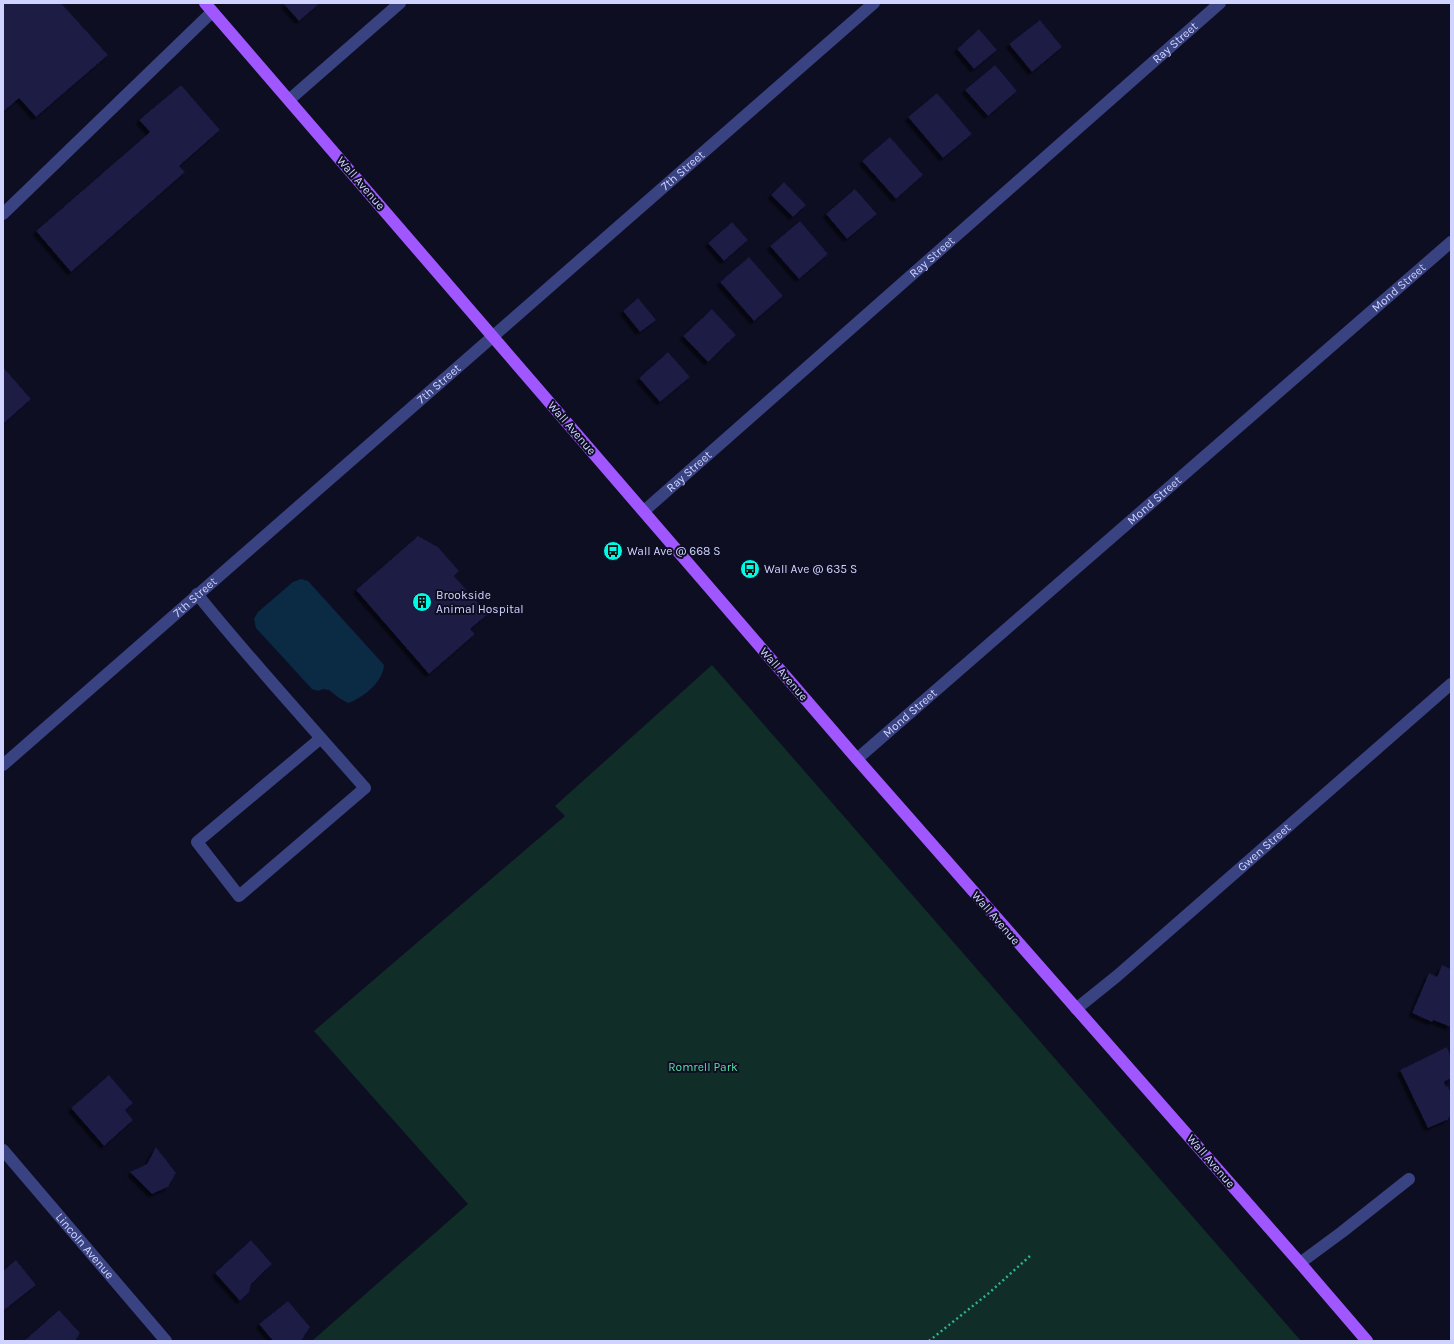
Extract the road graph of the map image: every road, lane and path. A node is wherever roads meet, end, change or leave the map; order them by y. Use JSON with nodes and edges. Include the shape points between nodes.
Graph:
{"nodes":[{"id":1,"x":400,"y":3,"type":"edge"},
{"id":2,"x":874,"y":3,"type":"edge"},
{"id":3,"x":1220,"y":3,"type":"edge"},
{"id":4,"x":208,"y":7,"type":"edge"},
{"id":5,"x":289,"y":100,"type":"junction"},
{"id":6,"x":3,"y":214,"type":"edge"},
{"id":7,"x":1451,"y":242,"type":"edge"},
{"id":8,"x":492,"y":336,"type":"junction"},
{"id":9,"x":644,"y":511,"type":"junction"},
{"id":10,"x":197,"y":594,"type":"junction"},
{"id":11,"x":1451,"y":684,"type":"edge"},
{"id":12,"x":321,"y":738,"type":"junction"},
{"id":13,"x":857,"y":759,"type":"junction"},
{"id":14,"x":3,"y":765,"type":"edge"},
{"id":15,"x":1076,"y":1009,"type":"junction"},
{"id":16,"x":3,"y":1150,"type":"edge"},
{"id":17,"x":1409,"y":1178,"type":"dead end"},
{"id":18,"x":1030,"y":1256,"type":"dead end"},
{"id":19,"x":1300,"y":1263,"type":"junction"},
{"id":20,"x":166,"y":1341,"type":"edge"},
{"id":21,"x":929,"y":1341,"type":"edge"},
{"id":22,"x":1367,"y":1341,"type":"edge"}],
"edges":[{"from":1,"to":5,"type":"street"},
{"from":2,"to":8,"type":"street","name":"7th Street"},
{"from":3,"to":9,"type":"street","name":"Ray Street"},
{"from":4,"to":5,"type":"main road","name":"Wall Avenue"},
{"from":4,"to":6,"type":"street"},
{"from":5,"to":8,"type":"main road","name":"Wall Avenue"},
{"from":7,"to":13,"type":"street","name":"Mond Street"},
{"from":8,"to":9,"type":"main road","name":"Wall Avenue"},
{"from":8,"to":10,"type":"street","name":"7th Street"},
{"from":9,"to":13,"type":"main road","name":"Wall Avenue"},
{"from":10,"to":12,"type":"street","via":[[221,625]]},
{"from":10,"to":14,"type":"street","name":"7th Street"},
{"from":11,"to":15,"type":"street","name":"Gwen Street"},
{"from":12,"to":12,"type":"street","via":[[365,788],[239,896],[197,842]]},
{"from":13,"to":15,"type":"main road","name":"Wall Avenue"},
{"from":15,"to":19,"type":"main road","name":"Wall Avenue"},
{"from":16,"to":20,"type":"street","name":"Lincoln Avenue"},
{"from":17,"to":19,"type":"street"},
{"from":18,"to":21,"type":"path"},
{"from":19,"to":22,"type":"main road","name":"Wall Avenue"}]}
